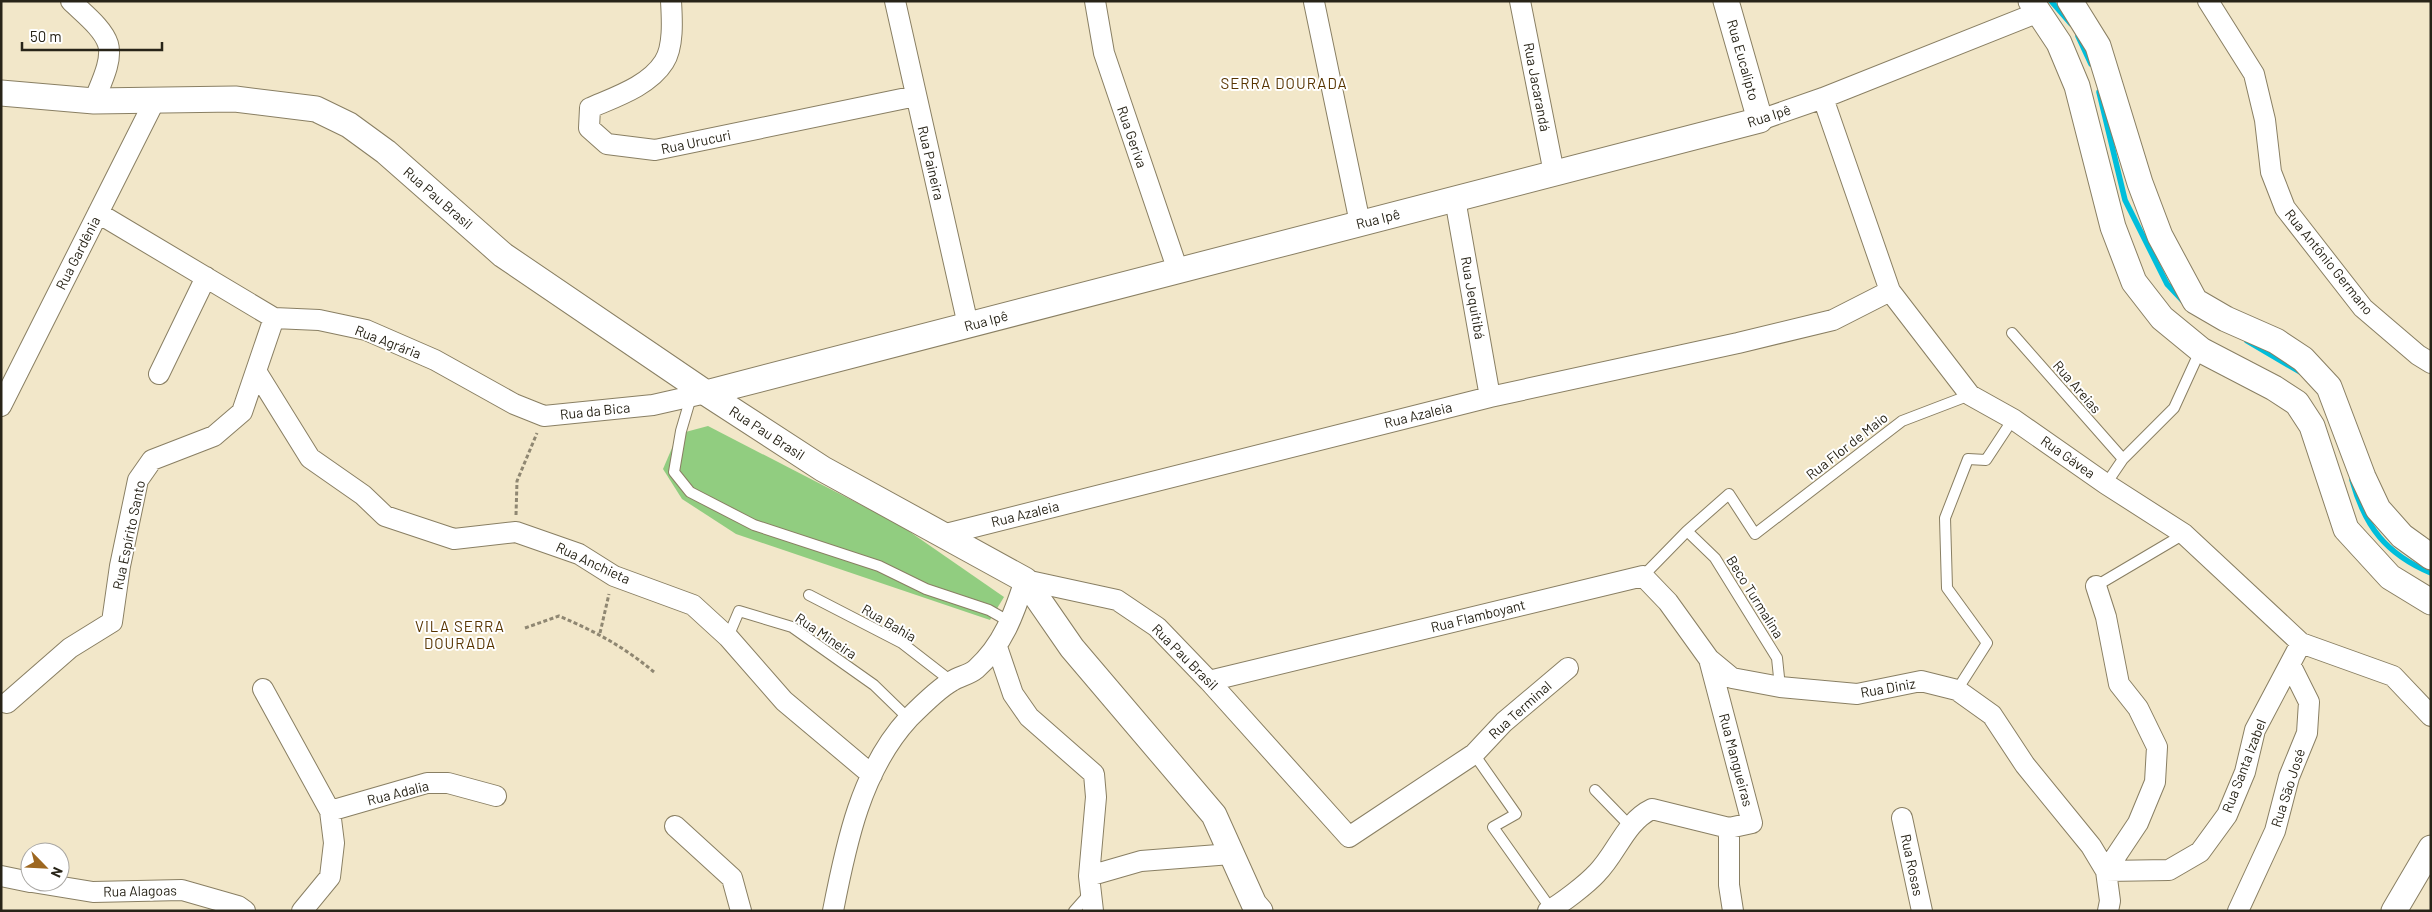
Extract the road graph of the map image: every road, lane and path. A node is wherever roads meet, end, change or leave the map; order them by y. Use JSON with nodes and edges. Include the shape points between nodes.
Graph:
{"nodes":[{"id":1,"x":71,"y":1,"type":"edge"},
{"id":2,"x":671,"y":1,"type":"edge"},
{"id":3,"x":895,"y":1,"type":"edge"},
{"id":4,"x":1095,"y":1,"type":"edge"},
{"id":5,"x":1520,"y":1,"type":"edge"},
{"id":6,"x":1726,"y":1,"type":"edge"},
{"id":7,"x":2070,"y":1,"type":"edge"},
{"id":8,"x":2208,"y":1,"type":"edge"},
{"id":9,"x":1314,"y":2,"type":"edge"},
{"id":10,"x":2035,"y":7,"type":"edge"},
{"id":11,"x":1,"y":93,"type":"edge"},
{"id":12,"x":916,"y":96,"type":"junction"},
{"id":13,"x":1823,"y":98,"type":"junction"},
{"id":14,"x":155,"y":100,"type":"junction"},
{"id":15,"x":94,"y":101,"type":"junction"},
{"id":16,"x":1760,"y":120,"type":"junction"},
{"id":17,"x":1554,"y":173,"type":"junction"},
{"id":18,"x":1455,"y":199,"type":"junction"},
{"id":19,"x":98,"y":213,"type":"junction"},
{"id":20,"x":1360,"y":224,"type":"junction"},
{"id":21,"x":1178,"y":271,"type":"junction"},
{"id":22,"x":206,"y":277,"type":"junction"},
{"id":23,"x":1890,"y":291,"type":"junction"},
{"id":24,"x":274,"y":318,"type":"junction"},
{"id":25,"x":968,"y":325,"type":"junction"},
{"id":26,"x":2012,"y":334,"type":"dead end"},
{"id":27,"x":2201,"y":350,"type":"junction"},
{"id":28,"x":2431,"y":363,"type":"edge"},
{"id":29,"x":256,"y":371,"type":"junction"},
{"id":30,"x":159,"y":374,"type":"dead end"},
{"id":31,"x":698,"y":395,"type":"junction"},
{"id":32,"x":1970,"y":395,"type":"junction"},
{"id":33,"x":1490,"y":397,"type":"junction"},
{"id":34,"x":1,"y":406,"type":"edge"},
{"id":35,"x":544,"y":416,"type":"junction"},
{"id":36,"x":2013,"y":419,"type":"junction"},
{"id":37,"x":2122,"y":459,"type":"junction"},
{"id":38,"x":2106,"y":484,"type":"junction"},
{"id":39,"x":1687,"y":531,"type":"junction"},
{"id":40,"x":516,"y":532,"type":"junction"},
{"id":41,"x":2184,"y":534,"type":"junction"},
{"id":42,"x":942,"y":535,"type":"junction"},
{"id":43,"x":2431,"y":557,"type":"edge"},
{"id":44,"x":614,"y":576,"type":"junction"},
{"id":45,"x":1643,"y":576,"type":"junction"},
{"id":46,"x":1025,"y":580,"type":"junction"},
{"id":47,"x":2096,"y":586,"type":"joint"},
{"id":48,"x":809,"y":595,"type":"dead end"},
{"id":49,"x":2431,"y":602,"type":"edge"},
{"id":50,"x":1010,"y":622,"type":"junction"},
{"id":51,"x":525,"y":628,"type":"dead end"},
{"id":52,"x":600,"y":633,"type":"junction"},
{"id":53,"x":728,"y":637,"type":"junction"},
{"id":54,"x":2301,"y":642,"type":"junction"},
{"id":55,"x":997,"y":648,"type":"junction"},
{"id":56,"x":1709,"y":659,"type":"junction"},
{"id":57,"x":2290,"y":664,"type":"junction"},
{"id":58,"x":1568,"y":668,"type":"dead end"},
{"id":59,"x":654,"y":672,"type":"dead end"},
{"id":60,"x":951,"y":681,"type":"junction"},
{"id":61,"x":1209,"y":681,"type":"junction"},
{"id":62,"x":1780,"y":687,"type":"junction"},
{"id":63,"x":263,"y":689,"type":"dead end"},
{"id":64,"x":1957,"y":690,"type":"junction"},
{"id":65,"x":7,"y":703,"type":"dead end"},
{"id":66,"x":2431,"y":716,"type":"edge"},
{"id":67,"x":909,"y":719,"type":"junction"},
{"id":68,"x":1474,"y":754,"type":"junction"},
{"id":69,"x":872,"y":774,"type":"junction"},
{"id":70,"x":1595,"y":790,"type":"dead end"},
{"id":71,"x":496,"y":796,"type":"dead end"},
{"id":72,"x":330,"y":811,"type":"junction"},
{"id":73,"x":1902,"y":818,"type":"dead end"},
{"id":74,"x":675,"y":826,"type":"dead end"},
{"id":75,"x":1630,"y":826,"type":"junction"},
{"id":76,"x":1729,"y":828,"type":"junction"},
{"id":77,"x":2431,"y":848,"type":"edge"},
{"id":78,"x":1232,"y":854,"type":"junction"},
{"id":79,"x":2106,"y":871,"type":"junction"},
{"id":80,"x":1,"y":876,"type":"edge"},
{"id":81,"x":2431,"y":878,"type":"edge"},
{"id":82,"x":20,"y":880,"type":"edge"},
{"id":83,"x":70,"y":888,"type":"edge"},
{"id":84,"x":1091,"y":893,"type":"edge"},
{"id":85,"x":1549,"y":910,"type":"edge"},
{"id":86,"x":245,"y":911,"type":"edge"},
{"id":87,"x":302,"y":911,"type":"edge"},
{"id":88,"x":741,"y":911,"type":"edge"},
{"id":89,"x":833,"y":911,"type":"edge"},
{"id":90,"x":1074,"y":911,"type":"edge"},
{"id":91,"x":1260,"y":911,"type":"edge"},
{"id":92,"x":1733,"y":911,"type":"edge"},
{"id":93,"x":1922,"y":911,"type":"edge"},
{"id":94,"x":2108,"y":911,"type":"edge"},
{"id":95,"x":2238,"y":911,"type":"edge"},
{"id":96,"x":2394,"y":911,"type":"edge"},
{"id":97,"x":2399,"y":911,"type":"edge"}],
"edges":[{"from":1,"to":15,"type":"street","via":[[108,44],[107,64]]},
{"from":2,"to":12,"type":"street","name":"Rua Urucuri","via":[[672,30],[665,60],[652,78],[590,108],[589,128],[607,144],[655,150]]},
{"from":3,"to":12,"type":"street","name":"Rua Paineira"},
{"from":4,"to":21,"type":"street","name":"Rua Geriva","via":[[1104,53]]},
{"from":5,"to":17,"type":"street","name":"Rua Jacarandá"},
{"from":6,"to":16,"type":"street","name":"Rua Eucalipto"},
{"from":7,"to":43,"type":"street","via":[[2098,46],[2140,183],[2177,269],[2195,301],[2303,359],[2329,387],[2378,509],[2402,536]]},
{"from":8,"to":28,"type":"street","name":"Rua Antônio Germano","via":[[2254,74],[2265,120],[2271,172],[2285,208],[2362,308]]},
{"from":9,"to":20,"type":"street"},
{"from":10,"to":13,"type":"street","name":"Rua Ipê"},
{"from":10,"to":27,"type":"street","via":[[2059,43],[2077,86],[2113,227],[2134,282],[2162,318]]},
{"from":11,"to":15,"type":"street","name":"Rua Pau Brasil"},
{"from":12,"to":25,"type":"street","name":"Rua Paineira"},
{"from":13,"to":16,"type":"street","name":"Rua Ipê"},
{"from":13,"to":23,"type":"street","name":"Rua Gávea"},
{"from":14,"to":15,"type":"street","name":"Rua Pau Brasil"},
{"from":14,"to":19,"type":"street","name":"Rua Gardênia"},
{"from":14,"to":31,"type":"street","name":"Rua Pau Brasil","via":[[235,99],[316,109],[349,126],[386,152],[503,255]]},
{"from":16,"to":17,"type":"street","name":"Rua Ipê"},
{"from":17,"to":18,"type":"street","name":"Rua Ipê"},
{"from":18,"to":20,"type":"street","name":"Rua Ipê"},
{"from":18,"to":33,"type":"street","name":"Rua Jequitibá"},
{"from":19,"to":22,"type":"street","name":"Rua Agrária"},
{"from":19,"to":34,"type":"street","name":"Rua Gardênia"},
{"from":20,"to":21,"type":"street","name":"Rua Ipê"},
{"from":21,"to":25,"type":"street","name":"Rua Ipê"},
{"from":22,"to":24,"type":"street","name":"Rua Agrária"},
{"from":22,"to":30,"type":"street"},
{"from":23,"to":32,"type":"street","name":"Rua Gávea"},
{"from":23,"to":33,"type":"street","name":"Rua Azaleia","via":[[1833,320]]},
{"from":24,"to":29,"type":"street","name":"Rua Espírito Santo"},
{"from":24,"to":35,"type":"street","name":"Rua Agrária","via":[[320,320],[366,330],[435,360],[514,404]]},
{"from":25,"to":31,"type":"street","name":"Rua Ipê"},
{"from":26,"to":37,"type":"lane","name":"Rua Areias"},
{"from":27,"to":37,"type":"lane","via":[[2174,408]]},
{"from":27,"to":49,"type":"street","via":[[2297,403],[2312,426],[2346,529],[2390,577]]},
{"from":29,"to":40,"type":"street","name":"Rua Anchieta","via":[[310,458],[363,495],[385,516],[454,539]]},
{"from":29,"to":65,"type":"street","name":"Rua Espírito Santo","via":[[242,412],[214,436],[152,460],[138,480],[112,622],[70,648]]},
{"from":31,"to":35,"type":"street","name":"Rua da Bica","via":[[653,405]]},
{"from":31,"to":42,"type":"street","name":"Rua Pau Brasil"},
{"from":31,"to":50,"type":"lane","via":[[681,430],[674,472],[690,492],[754,525],[879,566],[926,589],[989,610]]},
{"from":32,"to":36,"type":"street","name":"Rua Gávea"},
{"from":32,"to":39,"type":"lane","name":"Rua Flor de Maio","via":[[1902,421],[1755,534],[1729,494]]},
{"from":33,"to":42,"type":"street","name":"Rua Azaleia"},
{"from":35,"to":40,"type":"path","name":"Rua da Bica","via":[[517,481]]},
{"from":36,"to":38,"type":"street","name":"Rua Gávea"},
{"from":36,"to":64,"type":"lane","via":[[1986,460],[1968,459],[1945,518],[1947,588],[1987,643]]},
{"from":37,"to":38,"type":"lane"},
{"from":38,"to":41,"type":"street","name":"Rua Gávea"},
{"from":39,"to":45,"type":"lane"},
{"from":39,"to":62,"type":"lane","name":"Beco Turmalina","via":[[1715,558],[1777,658]]},
{"from":40,"to":44,"type":"street","name":"Rua Anchieta","via":[[579,554]]},
{"from":41,"to":47,"type":"lane"},
{"from":41,"to":54,"type":"street","name":"Rua Gávea"},
{"from":42,"to":46,"type":"street","name":"Rua Pau Brasil"},
{"from":44,"to":52,"type":"path"},
{"from":44,"to":53,"type":"street","name":"Rua Anchieta","via":[[694,605]]},
{"from":45,"to":56,"type":"street","via":[[1668,602]]},
{"from":45,"to":61,"type":"street","name":"Rua Flamboyant"},
{"from":46,"to":50,"type":"street"},
{"from":46,"to":61,"type":"street","name":"Rua Pau Brasil","via":[[1117,600],[1156,627]]},
{"from":46,"to":78,"type":"street","via":[[1072,648],[1214,815]]},
{"from":47,"to":79,"type":"street","via":[[2120,684],[2138,708],[2157,747],[2154,782],[2138,823]]},
{"from":48,"to":60,"type":"lane","name":"Rua Bahia","via":[[902,643]]},
{"from":50,"to":55,"type":"street"},
{"from":51,"to":52,"type":"path","via":[[559,616]]},
{"from":52,"to":59,"type":"path"},
{"from":53,"to":67,"type":"lane","name":"Rua Mineira","via":[[739,611],[792,627],[874,685]]},
{"from":53,"to":69,"type":"street","name":"Rua Anchieta","via":[[784,701]]},
{"from":54,"to":57,"type":"street","name":"Rua Santa Izabel"},
{"from":54,"to":66,"type":"street","name":"Rua Gávea","via":[[2393,676]]},
{"from":55,"to":60,"type":"street","via":[[974,670]]},
{"from":55,"to":84,"type":"street","via":[[1013,694],[1028,717],[1094,774],[1096,797]]},
{"from":56,"to":62,"type":"street","name":"Rua Diniz","via":[[1732,678]]},
{"from":56,"to":76,"type":"street","name":"Rua Mangueiras","via":[[1752,823]]},
{"from":57,"to":79,"type":"street","name":"Rua Santa Izabel","via":[[2255,730],[2244,772],[2227,815],[2200,852],[2169,870]]},
{"from":57,"to":95,"type":"street","name":"Rua São José","via":[[2309,702],[2307,733],[2289,777],[2275,831]]},
{"from":58,"to":68,"type":"street","name":"Rua Terminal","via":[[1504,722]]},
{"from":60,"to":67,"type":"street"},
{"from":61,"to":68,"type":"street","name":"Rua Pau Brasil","via":[[1349,837]]},
{"from":62,"to":64,"type":"street","name":"Rua Diniz","via":[[1857,694],[1921,681]]},
{"from":63,"to":72,"type":"street"},
{"from":64,"to":79,"type":"street","name":"Rua Diniz","via":[[1992,715],[2025,764],[2091,846]]},
{"from":67,"to":69,"type":"street","via":[[879,759]]},
{"from":68,"to":85,"type":"lane","via":[[1516,814],[1493,827]]},
{"from":69,"to":89,"type":"street","via":[[846,844]]},
{"from":70,"to":75,"type":"lane"},
{"from":71,"to":72,"type":"street","name":"Rua Adalia","via":[[448,783],[427,783]]},
{"from":72,"to":87,"type":"street","via":[[334,843],[330,877]]},
{"from":73,"to":93,"type":"street","name":"Rua Rosas"},
{"from":74,"to":88,"type":"street","via":[[732,878]]},
{"from":75,"to":76,"type":"street","name":"Rua Mangueiras","via":[[1641,814],[1652,809]]},
{"from":75,"to":85,"type":"street","name":"Rua Mangueiras","via":[[1597,874]]},
{"from":76,"to":92,"type":"street","via":[[1729,885]]},
{"from":77,"to":96,"type":"street"},
{"from":78,"to":84,"type":"street","via":[[1141,861]]},
{"from":78,"to":91,"type":"street"},
{"from":79,"to":94,"type":"street"},
{"from":80,"to":82,"type":"street","name":"Rua Alagoas"},
{"from":81,"to":97,"type":"street"},
{"from":83,"to":86,"type":"street","name":"Rua Alagoas","via":[[93,892],[182,890],[238,906]]},
{"from":84,"to":90,"type":"lane"}]}
